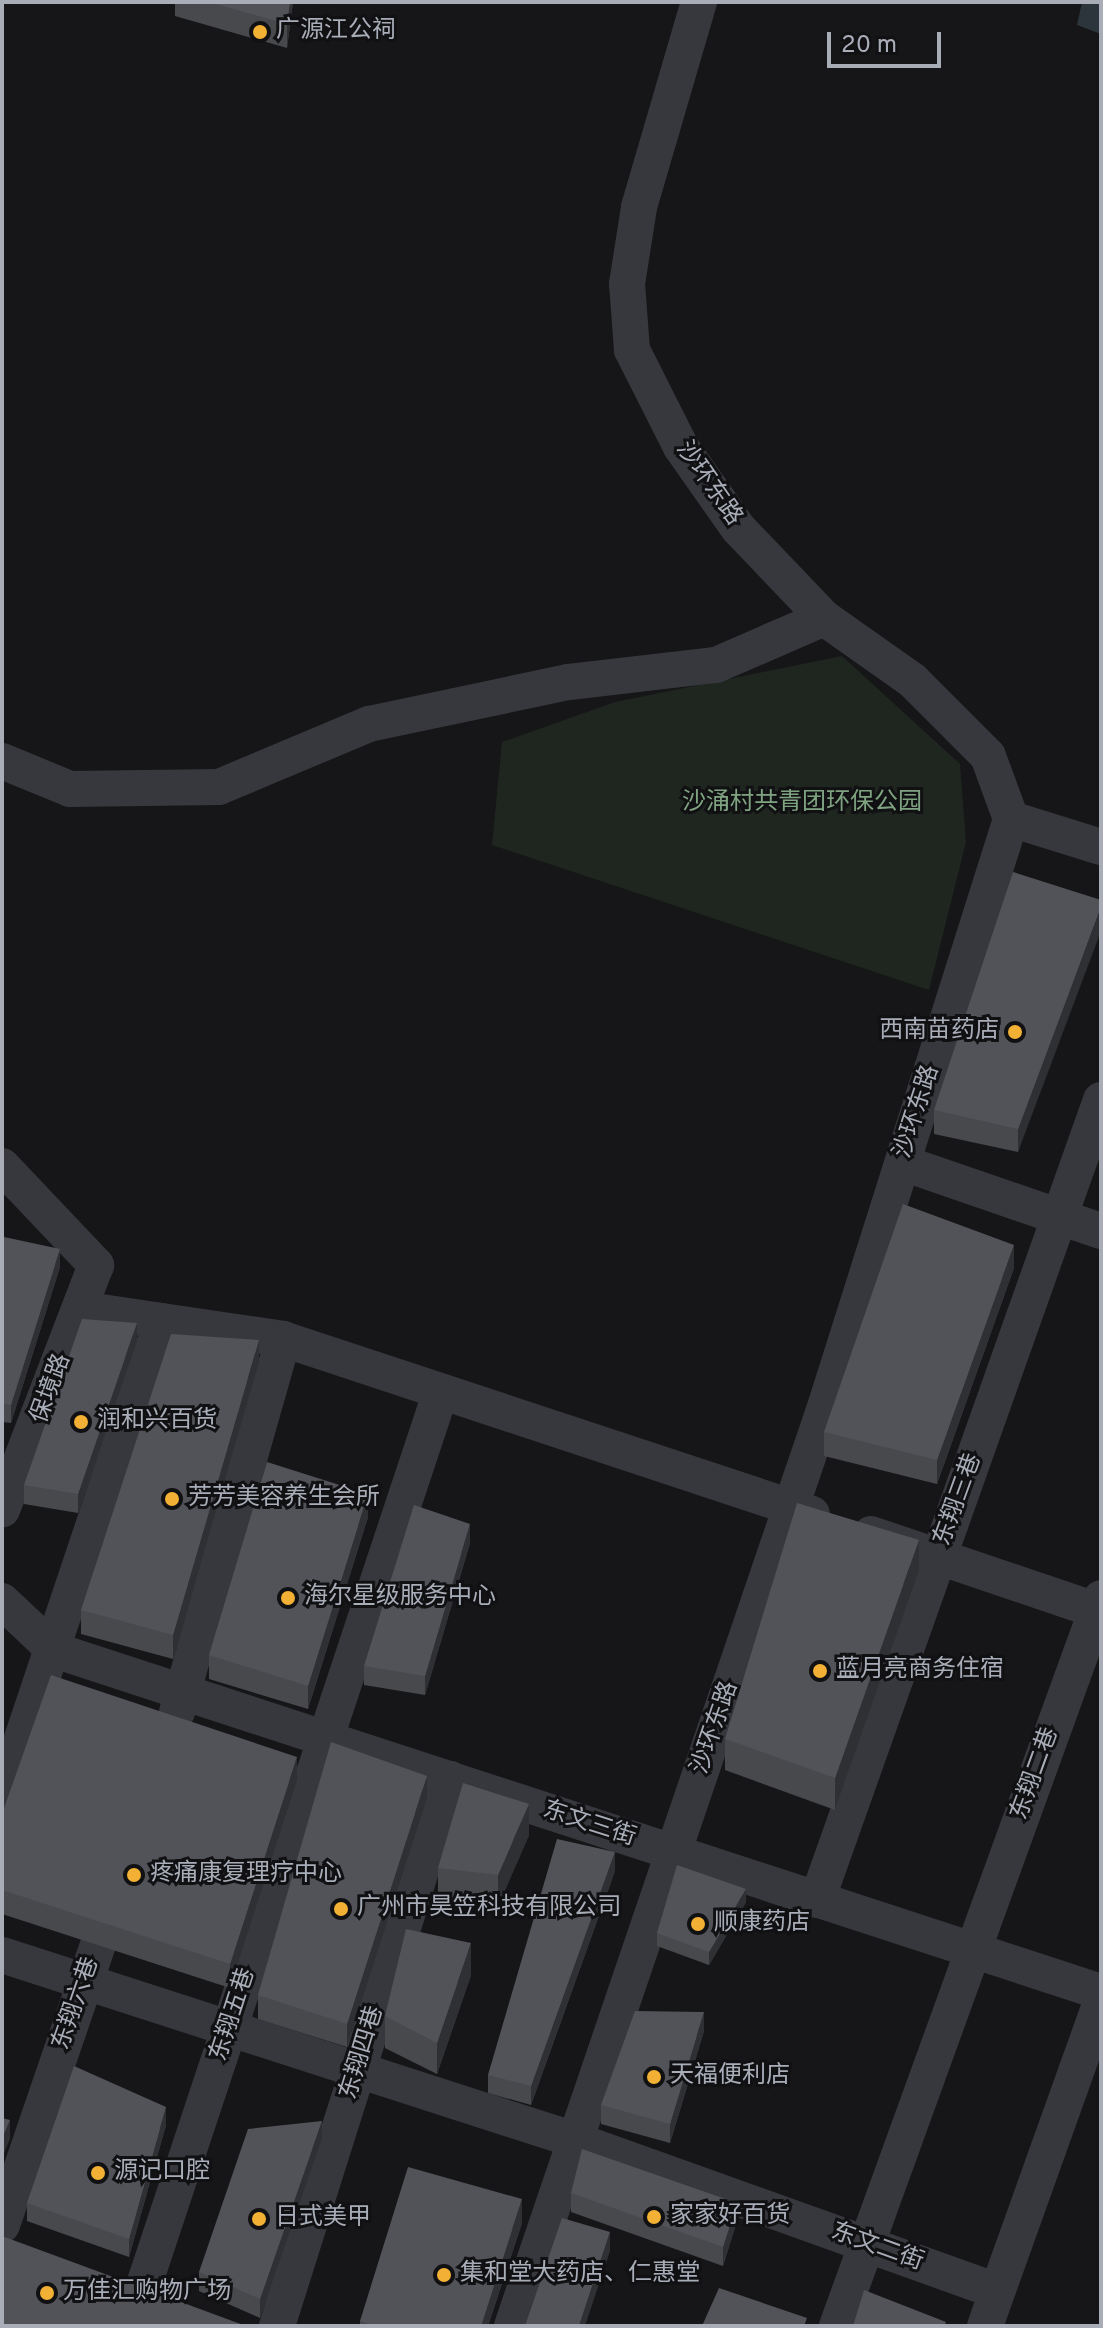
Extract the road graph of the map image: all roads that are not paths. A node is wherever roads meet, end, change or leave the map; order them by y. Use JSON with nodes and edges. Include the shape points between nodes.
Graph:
{"nodes":[{"id":1,"x":699,"y":2,"type":"edge"},
{"id":2,"x":824,"y":618,"type":"junction"},
{"id":3,"x":2,"y":761,"type":"edge"},
{"id":4,"x":1011,"y":819,"type":"junction"},
{"id":5,"x":1101,"y":847,"type":"edge"},
{"id":6,"x":1101,"y":1100,"type":"edge"},
{"id":7,"x":903,"y":1163,"type":"junction"},
{"id":8,"x":2,"y":1166,"type":"edge"},
{"id":9,"x":1060,"y":1217,"type":"junction"},
{"id":10,"x":1101,"y":1231,"type":"edge"},
{"id":11,"x":81,"y":1309,"type":"junction"},
{"id":12,"x":162,"y":1321,"type":"junction"},
{"id":13,"x":283,"y":1339,"type":"junction"},
{"id":14,"x":441,"y":1391,"type":"junction"},
{"id":15,"x":791,"y":1507,"type":"junction"},
{"id":16,"x":2,"y":1510,"type":"edge"},
{"id":17,"x":938,"y":1557,"type":"junction"},
{"id":18,"x":2,"y":1601,"type":"edge"},
{"id":19,"x":1099,"y":1607,"type":"edge"},
{"id":20,"x":54,"y":1650,"type":"junction"},
{"id":21,"x":184,"y":1692,"type":"junction"},
{"id":22,"x":325,"y":1738,"type":"junction"},
{"id":23,"x":164,"y":1751,"type":"edge"},
{"id":24,"x":450,"y":1779,"type":"junction"},
{"id":25,"x":2,"y":1798,"type":"edge"},
{"id":26,"x":673,"y":1852,"type":"junction"},
{"id":27,"x":123,"y":1870,"type":"edge"},
{"id":28,"x":817,"y":1900,"type":"junction"},
{"id":29,"x":971,"y":1950,"type":"junction"},
{"id":30,"x":2,"y":1955,"type":"edge"},
{"id":31,"x":1101,"y":1992,"type":"edge"},
{"id":32,"x":1101,"y":2002,"type":"edge"},
{"id":33,"x":575,"y":2140,"type":"junction"},
{"id":34,"x":2,"y":2225,"type":"edge"},
{"id":35,"x":997,"y":2291,"type":"junction"},
{"id":36,"x":183,"y":2306,"type":"edge"},
{"id":37,"x":277,"y":2326,"type":"edge"},
{"id":38,"x":512,"y":2326,"type":"edge"},
{"id":39,"x":837,"y":2326,"type":"edge"},
{"id":40,"x":985,"y":2326,"type":"edge"}],
"edges":[{"from":1,"to":2,"type":"street","name":"沙环东路","via":[[639,207],[627,284],[632,350],[681,447],[738,528]]},
{"from":2,"to":3,"type":"street","via":[[716,665],[569,682],[369,724],[219,787],[70,789]]},
{"from":2,"to":4,"type":"street","name":"沙环东路","via":[[912,680],[988,756]]},
{"from":4,"to":5,"type":"street"},
{"from":4,"to":7,"type":"street","name":"沙环东路"},
{"from":6,"to":9,"type":"street","name":"东翔三巷"},
{"from":7,"to":9,"type":"street"},
{"from":7,"to":15,"type":"street","name":"沙环东路"},
{"from":8,"to":11,"type":"street","name":"保境路","via":[[96,1265]]},
{"from":9,"to":10,"type":"street"},
{"from":9,"to":17,"type":"street","name":"东翔三巷"},
{"from":11,"to":12,"type":"street"},
{"from":11,"to":16,"type":"street","name":"保境路"},
{"from":12,"to":13,"type":"street"},
{"from":12,"to":20,"type":"street"},
{"from":13,"to":14,"type":"street"},
{"from":13,"to":21,"type":"street"},
{"from":14,"to":15,"type":"street"},
{"from":14,"to":22,"type":"street","name":"东翔五巷"},
{"from":15,"to":17,"type":"street"},
{"from":15,"to":26,"type":"street","name":"沙环东路"},
{"from":17,"to":19,"type":"street"},
{"from":17,"to":28,"type":"street","name":"东翔三巷"},
{"from":18,"to":20,"type":"street","name":"东文三街"},
{"from":19,"to":29,"type":"street","name":"东翔二巷"},
{"from":20,"to":21,"type":"street","name":"东文三街"},
{"from":20,"to":25,"type":"street"},
{"from":21,"to":22,"type":"street","name":"东文三街"},
{"from":21,"to":23,"type":"street"},
{"from":22,"to":24,"type":"street","name":"东文三街"},
{"from":22,"to":36,"type":"street","name":"东翔五巷","via":[[128,2286]]},
{"from":24,"to":26,"type":"street","name":"东文三街"},
{"from":24,"to":37,"type":"street","name":"东翔四巷"},
{"from":26,"to":28,"type":"street","name":"东文三街"},
{"from":26,"to":33,"type":"street","name":"沙环东路"},
{"from":27,"to":34,"type":"street","name":"东翔六巷"},
{"from":28,"to":29,"type":"street","name":"东文三街"},
{"from":29,"to":31,"type":"street","name":"东文三街"},
{"from":29,"to":39,"type":"street","name":"东翔二巷"},
{"from":30,"to":33,"type":"street","name":"东文二街"},
{"from":32,"to":35,"type":"street"},
{"from":33,"to":35,"type":"street","name":"东文二街"},
{"from":33,"to":38,"type":"street","name":"沙环东路"},
{"from":35,"to":40,"type":"street"}]}
